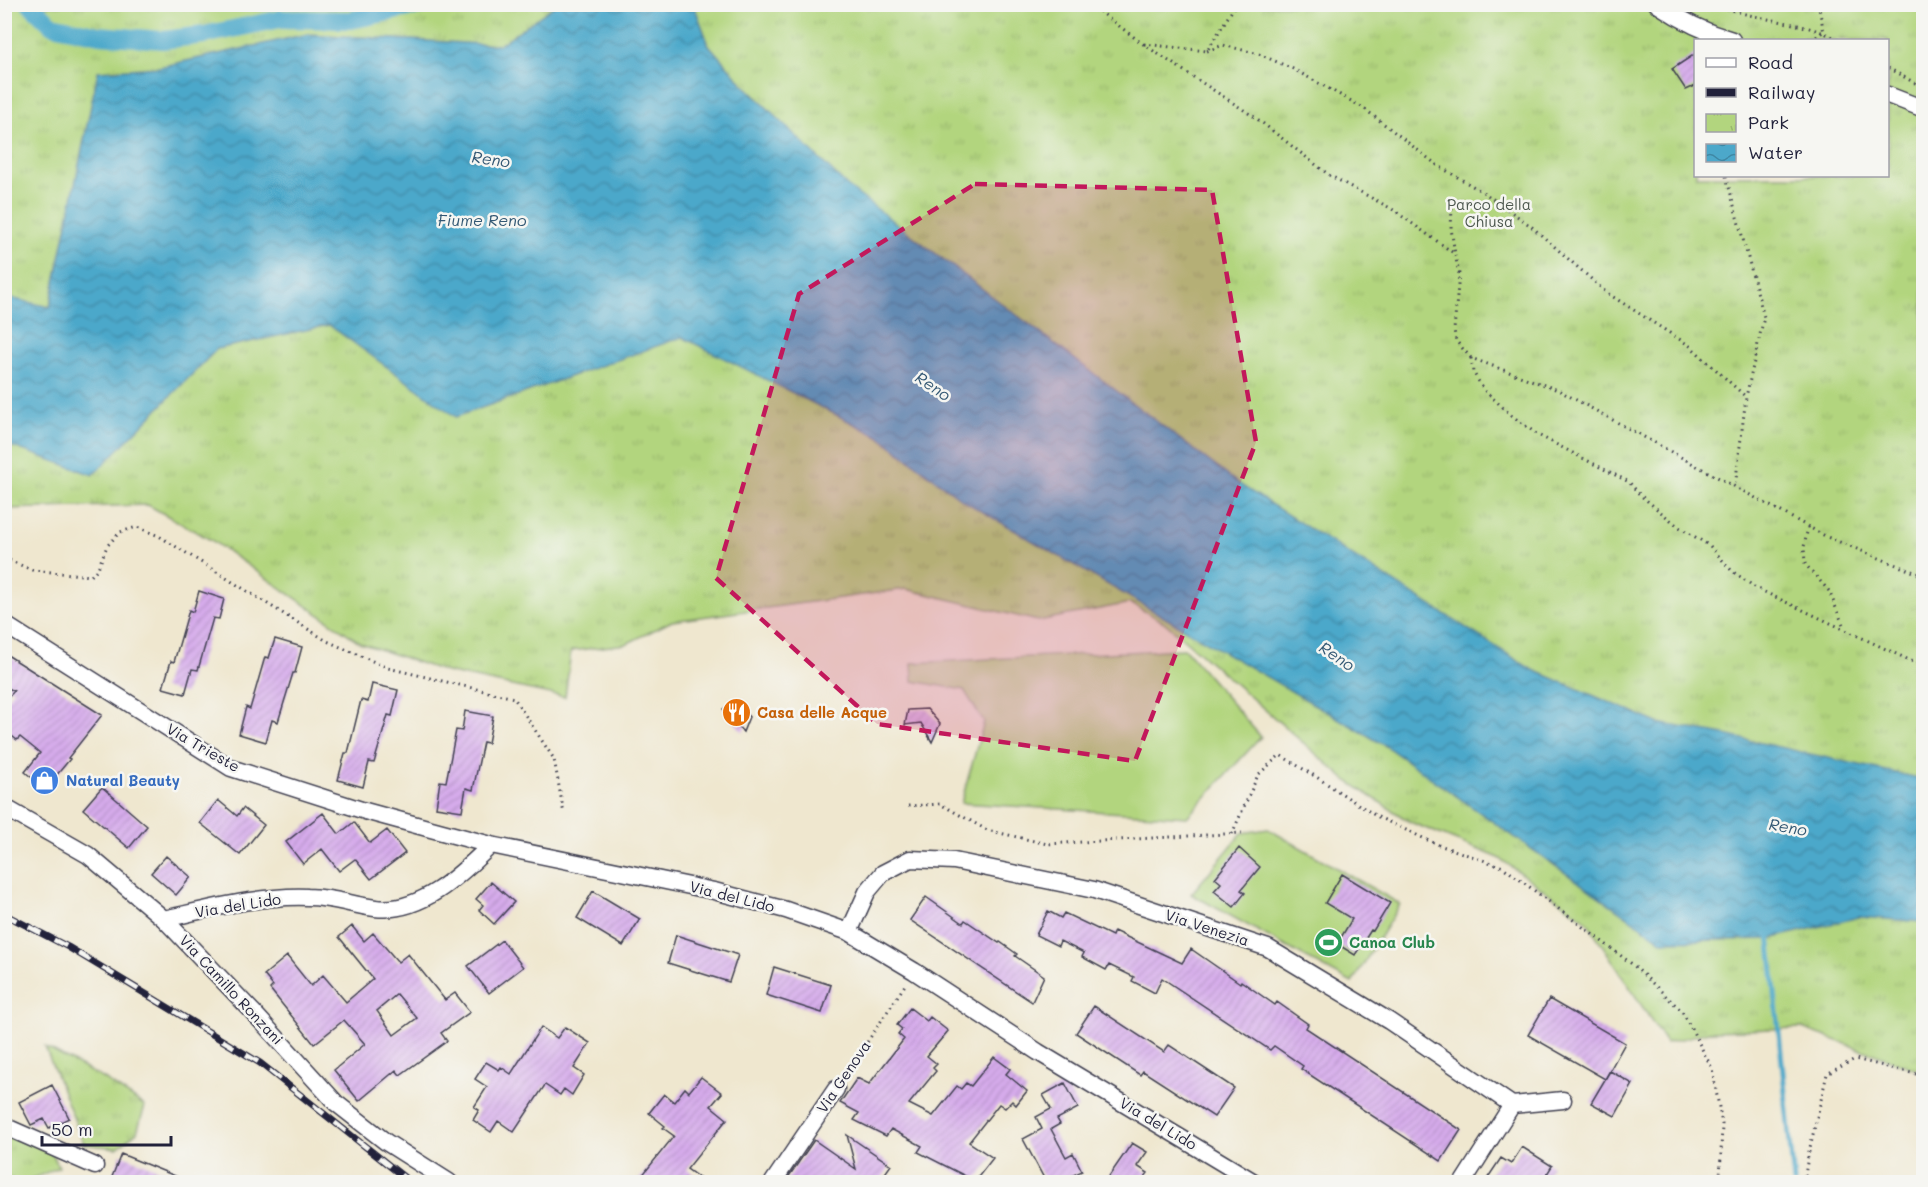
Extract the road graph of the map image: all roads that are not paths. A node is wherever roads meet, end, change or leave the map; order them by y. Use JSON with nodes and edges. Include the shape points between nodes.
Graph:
{"nodes":[{"id":1,"x":1657,"y":4,"type":"edge"},
{"id":2,"x":1728,"y":39,"type":"edge"},
{"id":3,"x":1889,"y":96,"type":"edge"},
{"id":4,"x":1923,"y":109,"type":"edge"},
{"id":5,"x":4,"y":624,"type":"edge"},
{"id":6,"x":4,"y":807,"type":"edge"},
{"id":7,"x":491,"y":845,"type":"junction"},
{"id":8,"x":164,"y":919,"type":"junction"},
{"id":9,"x":849,"y":932,"type":"junction"},
{"id":10,"x":836,"y":1089,"type":"road end"},
{"id":11,"x":1563,"y":1100,"type":"dead end"},
{"id":12,"x":1512,"y":1105,"type":"junction"},
{"id":13,"x":4,"y":1126,"type":"edge"},
{"id":14,"x":95,"y":1166,"type":"dead end"},
{"id":15,"x":449,"y":1182,"type":"edge"},
{"id":16,"x":773,"y":1182,"type":"edge"},
{"id":17,"x":1254,"y":1182,"type":"edge"},
{"id":18,"x":1463,"y":1182,"type":"edge"}],
"edges":[{"from":1,"to":2,"type":"street","via":[[1682,22]]},
{"from":3,"to":4,"type":"street"},
{"from":5,"to":7,"type":"street","name":"Via Trieste","via":[[231,768],[365,811]]},
{"from":6,"to":8,"type":"street","name":"Via Camillo Ronzani","via":[[88,855]]},
{"from":7,"to":8,"type":"street","name":"Via del Lido","via":[[462,873],[433,893],[392,909],[309,896],[256,900]]},
{"from":7,"to":9,"type":"street","name":"Via del Lido","via":[[714,891]]},
{"from":8,"to":15,"type":"street","name":"Via Camillo Ronzani","via":[[336,1103],[386,1142]]},
{"from":9,"to":12,"type":"street","name":"Via Venezia","via":[[867,892],[883,873],[910,859],[954,861],[1094,890],[1268,948],[1389,1021]]},
{"from":9,"to":17,"type":"street","name":"Via del Lido"},
{"from":10,"to":16,"type":"street","name":"Via Genova"},
{"from":11,"to":12,"type":"street"},
{"from":12,"to":18,"type":"street"},
{"from":13,"to":14,"type":"street"}]}
